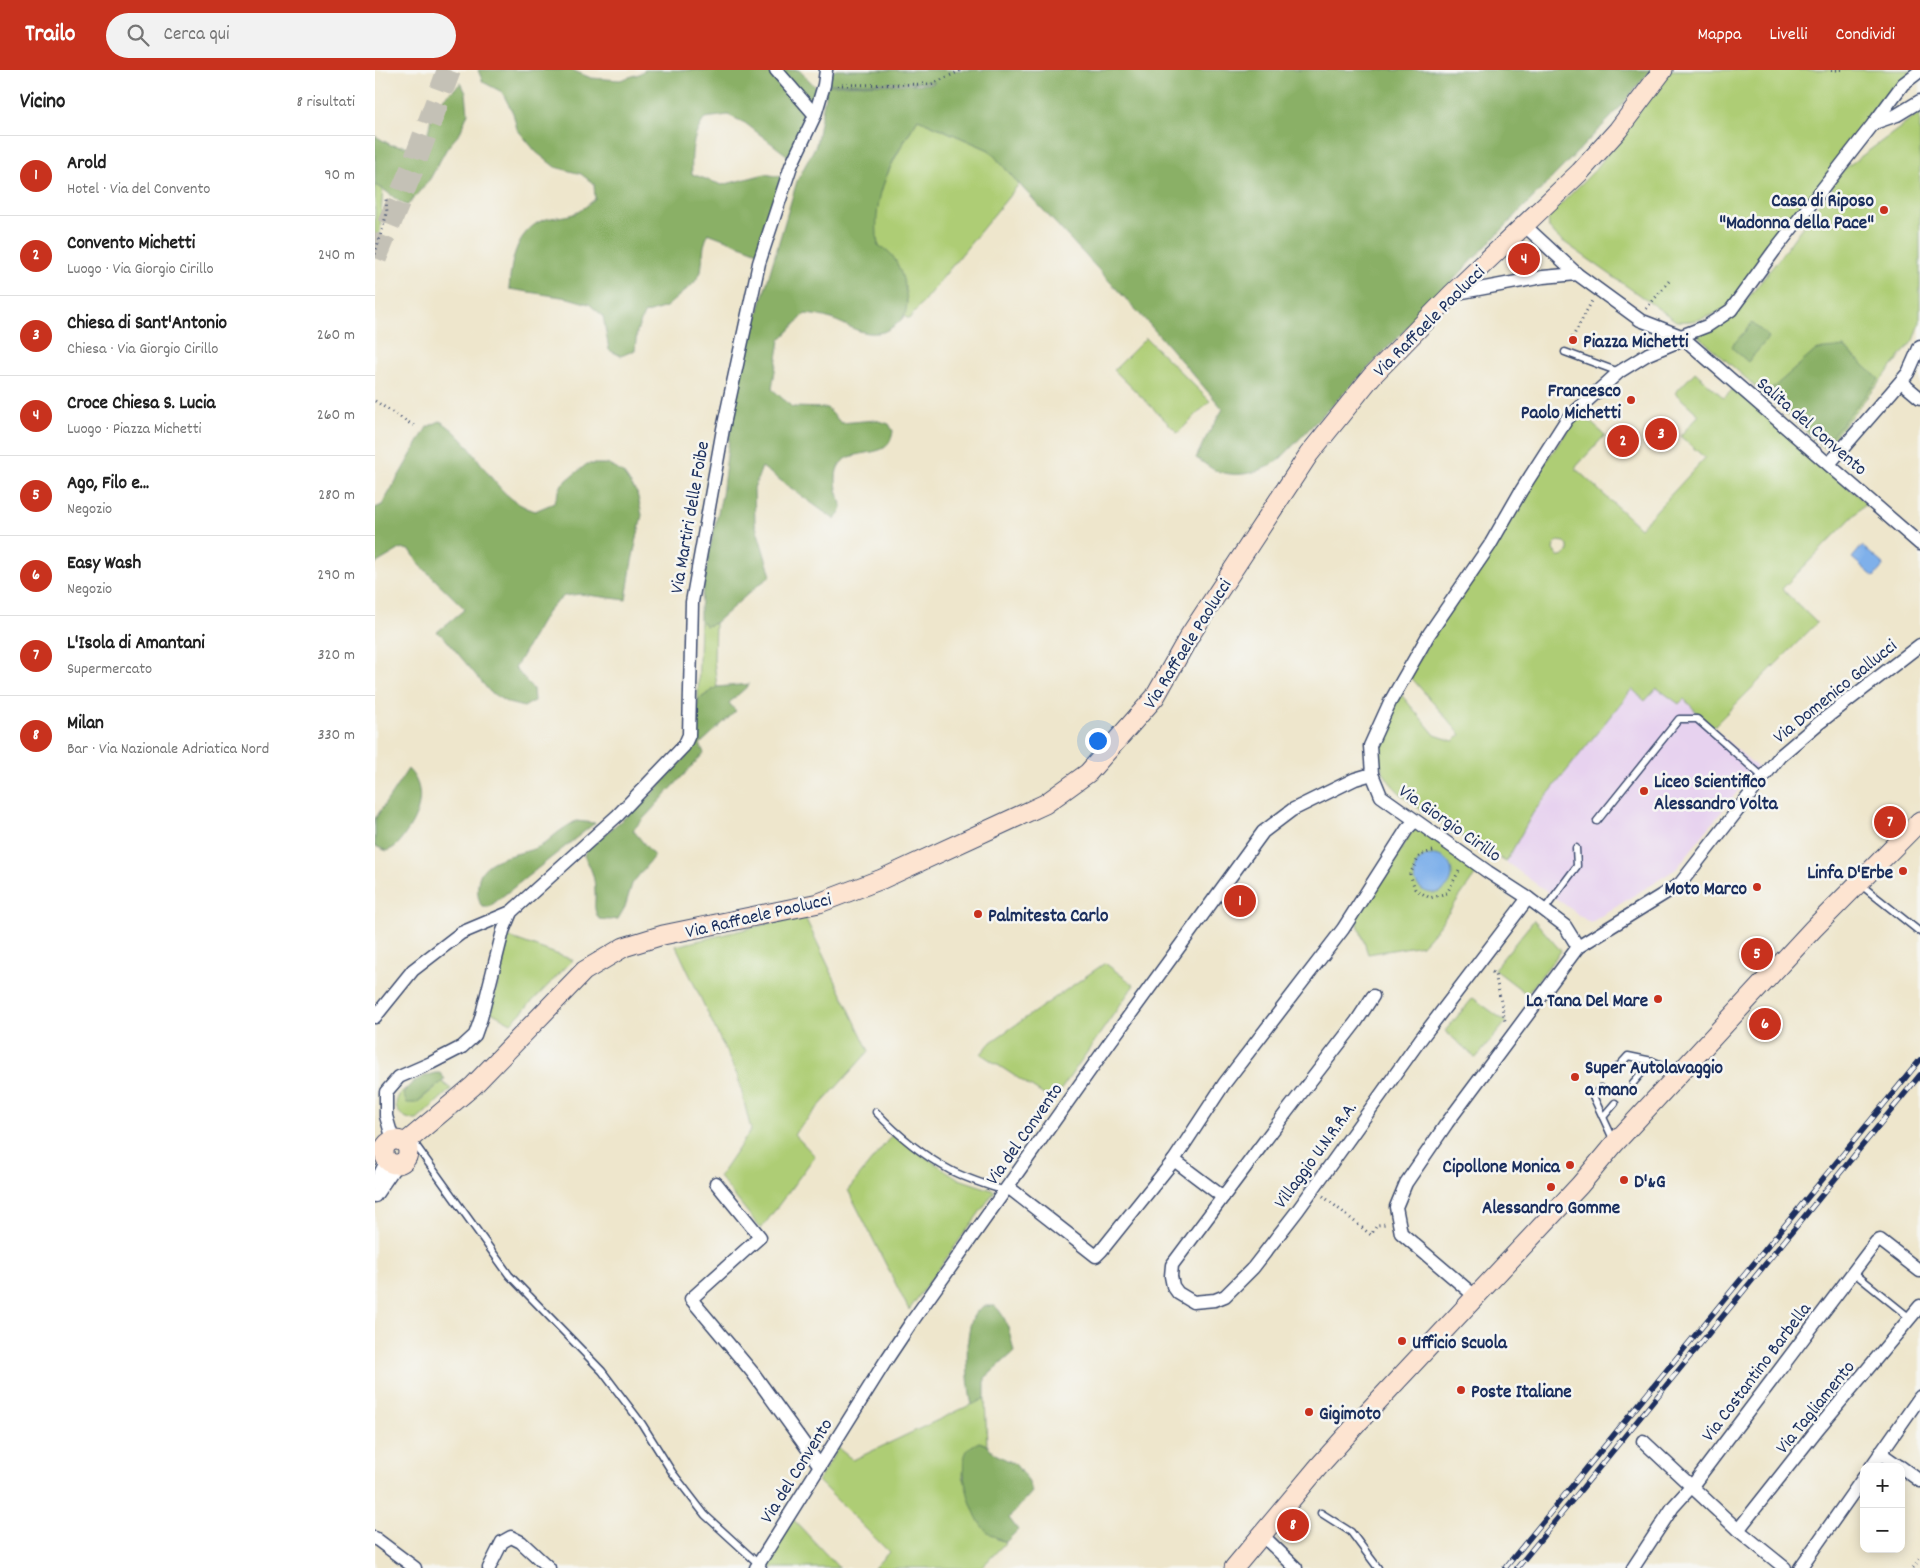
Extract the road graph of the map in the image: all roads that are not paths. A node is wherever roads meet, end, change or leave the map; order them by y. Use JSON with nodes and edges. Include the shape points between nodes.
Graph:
{"nodes":[{"id":1,"x":776,"y":70,"type":"edge"},
{"id":2,"x":826,"y":70,"type":"edge"},
{"id":3,"x":1663,"y":70,"type":"edge"},
{"id":4,"x":1920,"y":71,"type":"edge"},
{"id":5,"x":1920,"y":101,"type":"edge"},
{"id":6,"x":815,"y":115,"type":"junction"},
{"id":7,"x":1874,"y":123,"type":"junction"},
{"id":8,"x":1524,"y":225,"type":"junction"},
{"id":9,"x":1577,"y":274,"type":"junction"},
{"id":10,"x":1452,"y":294,"type":"junction"},
{"id":11,"x":1681,"y":336,"type":"junction"},
{"id":12,"x":1920,"y":346,"type":"edge"},
{"id":13,"x":1565,"y":352,"type":"road end"},
{"id":14,"x":1619,"y":372,"type":"junction"},
{"id":15,"x":1902,"y":380,"type":"junction"},
{"id":16,"x":1920,"y":398,"type":"edge"},
{"id":17,"x":1829,"y":464,"type":"junction"},
{"id":18,"x":1920,"y":544,"type":"edge"},
{"id":19,"x":1920,"y":645,"type":"edge"},
{"id":20,"x":1372,"y":774,"type":"junction"},
{"id":21,"x":1763,"y":777,"type":"junction"},
{"id":22,"x":1415,"y":821,"type":"junction"},
{"id":23,"x":1597,"y":821,"type":"dead end"},
{"id":24,"x":1920,"y":821,"type":"edge"},
{"id":25,"x":1576,"y":848,"type":"dead end"},
{"id":26,"x":1858,"y":882,"type":"junction"},
{"id":27,"x":1528,"y":898,"type":"junction"},
{"id":28,"x":1544,"y":910,"type":"junction"},
{"id":29,"x":511,"y":912,"type":"junction"},
{"id":30,"x":1920,"y":932,"type":"edge"},
{"id":31,"x":1577,"y":947,"type":"junction"},
{"id":32,"x":1373,"y":996,"type":"dead end"},
{"id":33,"x":375,"y":1017,"type":"edge"},
{"id":34,"x":1652,"y":1061,"type":"junction"},
{"id":35,"x":1617,"y":1068,"type":"dead end"},
{"id":36,"x":1681,"y":1072,"type":"junction"},
{"id":37,"x":1633,"y":1083,"type":"dead end"},
{"id":38,"x":1601,"y":1088,"type":"dead end"},
{"id":39,"x":1615,"y":1103,"type":"dead end"},
{"id":40,"x":876,"y":1112,"type":"dead end"},
{"id":41,"x":1603,"y":1117,"type":"junction"},
{"id":42,"x":1615,"y":1143,"type":"junction"},
{"id":43,"x":391,"y":1150,"type":"edge"},
{"id":44,"x":1174,"y":1160,"type":"junction"},
{"id":45,"x":716,"y":1183,"type":"dead end"},
{"id":46,"x":375,"y":1184,"type":"edge"},
{"id":47,"x":1007,"y":1189,"type":"junction"},
{"id":48,"x":375,"y":1196,"type":"edge"},
{"id":49,"x":1223,"y":1197,"type":"junction"},
{"id":50,"x":1920,"y":1271,"type":"edge"},
{"id":51,"x":1853,"y":1272,"type":"junction"},
{"id":52,"x":1476,"y":1297,"type":"junction"},
{"id":53,"x":1920,"y":1306,"type":"edge"},
{"id":54,"x":1910,"y":1318,"type":"junction"},
{"id":55,"x":1920,"y":1397,"type":"edge"},
{"id":56,"x":1643,"y":1441,"type":"dead end"},
{"id":57,"x":1881,"y":1453,"type":"junction"},
{"id":58,"x":1874,"y":1463,"type":"edge"},
{"id":59,"x":1895,"y":1463,"type":"edge"},
{"id":60,"x":820,"y":1466,"type":"junction"},
{"id":61,"x":1905,"y":1470,"type":"edge"},
{"id":62,"x":1920,"y":1481,"type":"edge"},
{"id":63,"x":1860,"y":1483,"type":"edge"},
{"id":64,"x":1692,"y":1486,"type":"junction"},
{"id":65,"x":1321,"y":1513,"type":"dead end"},
{"id":66,"x":1738,"y":1530,"type":"junction"},
{"id":67,"x":1261,"y":1534,"type":"junction"},
{"id":68,"x":375,"y":1538,"type":"edge"},
{"id":69,"x":759,"y":1567,"type":"edge"},
{"id":70,"x":415,"y":1568,"type":"edge"},
{"id":71,"x":489,"y":1568,"type":"edge"},
{"id":72,"x":549,"y":1568,"type":"edge"},
{"id":73,"x":1234,"y":1568,"type":"edge"},
{"id":74,"x":1296,"y":1568,"type":"edge"},
{"id":75,"x":1378,"y":1568,"type":"edge"},
{"id":76,"x":1633,"y":1568,"type":"edge"},
{"id":77,"x":1785,"y":1568,"type":"edge"},
{"id":78,"x":1800,"y":1568,"type":"edge"}],
"edges":[{"from":1,"to":6,"type":"street"},
{"from":2,"to":6,"type":"street","name":"Via Martiri delle Foibe"},
{"from":3,"to":8,"type":"main road","name":"Via Raffaele Paolucci","via":[[1618,130],[1580,172]]},
{"from":4,"to":7,"type":"street","name":"Via Giorgio Cirillo","via":[[1903,84]]},
{"from":5,"to":7,"type":"street","via":[[1897,115]]},
{"from":6,"to":29,"type":"street","name":"Via Martiri delle Foibe","via":[[791,166],[759,263],[723,429],[692,602],[689,735],[684,746],[618,815]]},
{"from":7,"to":11,"type":"street","name":"Via Giorgio Cirillo","via":[[1731,310],[1707,326]]},
{"from":8,"to":9,"type":"street","name":"Salita del Convento"},
{"from":8,"to":10,"type":"main road","name":"Via Raffaele Paolucci"},
{"from":9,"to":10,"type":"street"},
{"from":9,"to":11,"type":"street","name":"Salita del Convento","via":[[1640,320]]},
{"from":10,"to":43,"type":"main road","name":"Via Raffaele Paolucci","via":[[1372,376],[1309,454],[1195,627],[1155,697],[1088,773],[1045,804],[882,879],[819,903],[663,935],[624,947],[584,971],[473,1086]]},
{"from":11,"to":14,"type":"street","name":"Via Giorgio Cirillo","via":[[1679,341],[1648,354]]},
{"from":11,"to":17,"type":"street","name":"Salita del Convento"},
{"from":12,"to":15,"type":"street"},
{"from":13,"to":14,"type":"lane"},
{"from":14,"to":20,"type":"street","name":"Via Giorgio Cirillo","via":[[1567,419],[1490,545],[1429,634],[1370,746]]},
{"from":15,"to":16,"type":"street"},
{"from":15,"to":17,"type":"street"},
{"from":17,"to":18,"type":"street","name":"Salita del Convento"},
{"from":19,"to":21,"type":"street","name":"Via Domenico Gallucci","via":[[1819,723],[1780,756]]},
{"from":20,"to":22,"type":"street","name":"Via Giorgio Cirillo","via":[[1381,796]]},
{"from":20,"to":47,"type":"street","name":"Via del Convento","via":[[1292,810],[1263,832]]},
{"from":21,"to":23,"type":"lane","via":[[1697,719],[1679,719]]},
{"from":21,"to":31,"type":"street","name":"Via Domenico Gallucci","via":[[1680,884]]},
{"from":22,"to":27,"type":"street","name":"Via Giorgio Cirillo"},
{"from":22,"to":44,"type":"street","via":[[1343,929],[1224,1084]]},
{"from":24,"to":26,"type":"main road"},
{"from":25,"to":28,"type":"lane","via":[[1577,866]]},
{"from":26,"to":30,"type":"lane"},
{"from":26,"to":36,"type":"main road"},
{"from":27,"to":28,"type":"street","name":"Via Giorgio Cirillo"},
{"from":27,"to":49,"type":"street","name":"Villaggio U.N.R.R.A.","via":[[1253,1268],[1225,1296],[1193,1302],[1173,1286],[1172,1265]]},
{"from":28,"to":31,"type":"street","name":"Via Giorgio Cirillo","via":[[1565,926]]},
{"from":29,"to":33,"type":"street","name":"Via Martiri delle Foibe","via":[[461,933],[413,970]]},
{"from":29,"to":43,"type":"street","name":"Via Martiri delle Foibe","via":[[475,1035],[462,1047],[399,1077],[386,1092]]},
{"from":31,"to":52,"type":"street","via":[[1442,1130],[1406,1183],[1396,1207],[1401,1233]]},
{"from":32,"to":49,"type":"street","name":"Villaggio U.N.R.R.A."},
{"from":34,"to":35,"type":"lane","via":[[1628,1056]]},
{"from":34,"to":36,"type":"lane"},
{"from":34,"to":37,"type":"lane"},
{"from":36,"to":42,"type":"main road"},
{"from":38,"to":41,"type":"lane","via":[[1593,1096]]},
{"from":39,"to":41,"type":"lane"},
{"from":40,"to":47,"type":"lane","via":[[895,1132],[951,1171]]},
{"from":41,"to":42,"type":"lane"},
{"from":42,"to":52,"type":"main road"},
{"from":43,"to":46,"type":"street"},
{"from":43,"to":48,"type":"street"},
{"from":43,"to":69,"type":"lane","via":[[602,1371],[705,1515]]},
{"from":44,"to":47,"type":"street","via":[[1096,1256]]},
{"from":44,"to":49,"type":"street"},
{"from":45,"to":60,"type":"street","via":[[760,1237],[691,1299],[753,1373]]},
{"from":47,"to":60,"type":"street","name":"Via del Convento","via":[[885,1362]]},
{"from":50,"to":51,"type":"street","name":"Via Costantino Barbella","via":[[1881,1240]]},
{"from":51,"to":54,"type":"lane"},
{"from":51,"to":64,"type":"street","name":"Via Costantino Barbella"},
{"from":52,"to":67,"type":"main road","via":[[1358,1423]]},
{"from":53,"to":54,"type":"street","name":"Via Tagliamento"},
{"from":54,"to":66,"type":"street","name":"Via Tagliamento"},
{"from":55,"to":57,"type":"street"},
{"from":56,"to":64,"type":"street"},
{"from":57,"to":58,"type":"street"},
{"from":57,"to":59,"type":"street"},
{"from":60,"to":69,"type":"street","name":"Via del Convento"},
{"from":61,"to":62,"type":"street"},
{"from":63,"to":78,"type":"street"},
{"from":64,"to":66,"type":"street"},
{"from":64,"to":76,"type":"street","name":"Via Costantino Barbella","via":[[1673,1507]]},
{"from":65,"to":75,"type":"lane","via":[[1351,1532]]},
{"from":66,"to":77,"type":"street"},
{"from":67,"to":73,"type":"main road"},
{"from":67,"to":74,"type":"street"},
{"from":68,"to":70,"type":"street"},
{"from":71,"to":72,"type":"street","via":[[502,1542],[511,1537]]}]}
